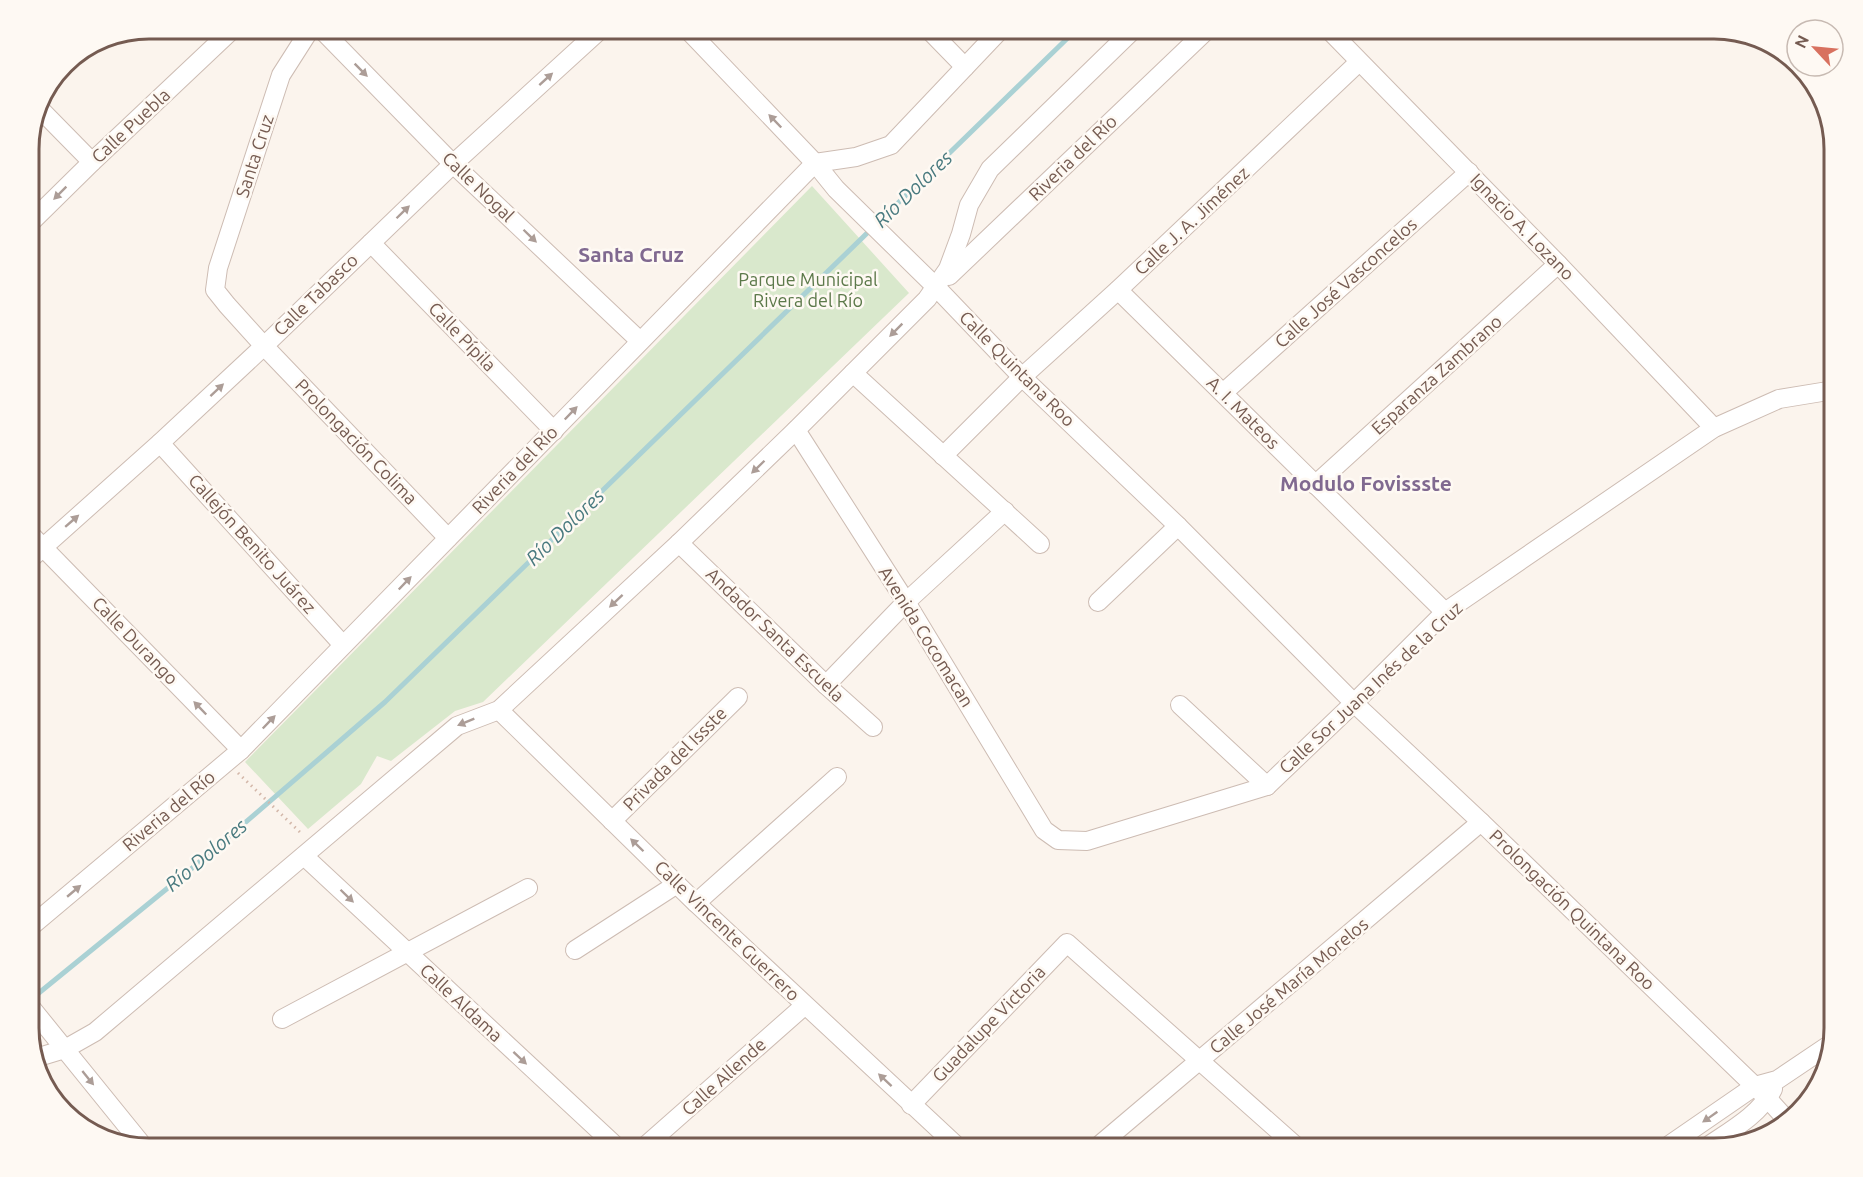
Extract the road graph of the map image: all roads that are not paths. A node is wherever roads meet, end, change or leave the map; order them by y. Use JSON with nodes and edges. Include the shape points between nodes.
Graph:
{"nodes":[{"id":1,"x":222,"y":39,"type":"edge"},
{"id":2,"x":304,"y":39,"type":"edge"},
{"id":3,"x":331,"y":39,"type":"edge"},
{"id":4,"x":590,"y":39,"type":"edge"},
{"id":5,"x":697,"y":39,"type":"edge"},
{"id":6,"x":938,"y":39,"type":"edge"},
{"id":7,"x":992,"y":39,"type":"edge"},
{"id":8,"x":1124,"y":39,"type":"edge"},
{"id":9,"x":1197,"y":39,"type":"edge"},
{"id":10,"x":1337,"y":39,"type":"edge"},
{"id":11,"x":1359,"y":62,"type":"junction"},
{"id":12,"x":965,"y":67,"type":"junction"},
{"id":13,"x":45,"y":114,"type":"edge"},
{"id":14,"x":92,"y":162,"type":"junction"},
{"id":15,"x":815,"y":163,"type":"junction"},
{"id":16,"x":453,"y":164,"type":"junction"},
{"id":17,"x":1468,"y":172,"type":"junction"},
{"id":18,"x":39,"y":214,"type":"edge"},
{"id":19,"x":371,"y":243,"type":"junction"},
{"id":20,"x":1558,"y":264,"type":"junction"},
{"id":21,"x":936,"y":287,"type":"junction"},
{"id":22,"x":215,"y":290,"type":"joint"},
{"id":23,"x":1118,"y":290,"type":"junction"},
{"id":24,"x":640,"y":341,"type":"junction"},
{"id":25,"x":264,"y":346,"type":"junction"},
{"id":26,"x":853,"y":373,"type":"junction"},
{"id":27,"x":1022,"y":377,"type":"junction"},
{"id":28,"x":1824,"y":392,"type":"edge"},
{"id":29,"x":1223,"y":393,"type":"junction"},
{"id":30,"x":1714,"y":428,"type":"junction"},
{"id":31,"x":796,"y":430,"type":"junction"},
{"id":32,"x":554,"y":431,"type":"junction"},
{"id":33,"x":160,"y":442,"type":"junction"},
{"id":34,"x":943,"y":456,"type":"junction"},
{"id":35,"x":1315,"y":485,"type":"junction"},
{"id":36,"x":1005,"y":511,"type":"junction"},
{"id":37,"x":1178,"y":526,"type":"junction"},
{"id":38,"x":448,"y":538,"type":"junction"},
{"id":39,"x":39,"y":543,"type":"edge"},
{"id":40,"x":679,"y":543,"type":"junction"},
{"id":41,"x":1040,"y":544,"type":"dead end"},
{"id":42,"x":43,"y":547,"type":"junction"},
{"id":43,"x":39,"y":551,"type":"edge"},
{"id":44,"x":906,"y":602,"type":"junction"},
{"id":45,"x":1098,"y":602,"type":"dead end"},
{"id":46,"x":1445,"y":612,"type":"junction"},
{"id":47,"x":344,"y":645,"type":"junction"},
{"id":48,"x":826,"y":685,"type":"junction"},
{"id":49,"x":738,"y":697,"type":"dead end"},
{"id":50,"x":1354,"y":703,"type":"junction"},
{"id":51,"x":1180,"y":705,"type":"dead end"},
{"id":52,"x":499,"y":710,"type":"junction"},
{"id":53,"x":873,"y":727,"type":"dead end"},
{"id":54,"x":241,"y":750,"type":"junction"},
{"id":55,"x":837,"y":777,"type":"dead end"},
{"id":56,"x":1267,"y":786,"type":"junction"},
{"id":57,"x":612,"y":821,"type":"junction"},
{"id":58,"x":1481,"y":822,"type":"junction"},
{"id":59,"x":1058,"y":840,"type":"joint"},
{"id":60,"x":304,"y":856,"type":"junction"},
{"id":61,"x":677,"y":884,"type":"junction"},
{"id":62,"x":528,"y":888,"type":"dead end"},
{"id":63,"x":696,"y":903,"type":"junction"},
{"id":64,"x":39,"y":920,"type":"edge"},
{"id":65,"x":575,"y":950,"type":"dead end"},
{"id":66,"x":407,"y":953,"type":"junction"},
{"id":67,"x":804,"y":1005,"type":"junction"},
{"id":68,"x":39,"y":1017,"type":"edge"},
{"id":69,"x":282,"y":1019,"type":"dead end"},
{"id":70,"x":66,"y":1049,"type":"junction"},
{"id":71,"x":1821,"y":1050,"type":"edge"},
{"id":72,"x":43,"y":1056,"type":"edge"},
{"id":73,"x":1199,"y":1062,"type":"junction"},
{"id":74,"x":1777,"y":1080,"type":"junction"},
{"id":75,"x":1755,"y":1086,"type":"junction"},
{"id":76,"x":1768,"y":1099,"type":"junction"},
{"id":77,"x":911,"y":1105,"type":"junction"},
{"id":78,"x":1782,"y":1114,"type":"edge"},
{"id":79,"x":136,"y":1137,"type":"edge"},
{"id":80,"x":606,"y":1138,"type":"edge"},
{"id":81,"x":655,"y":1138,"type":"edge"},
{"id":82,"x":943,"y":1138,"type":"edge"},
{"id":83,"x":1109,"y":1138,"type":"edge"},
{"id":84,"x":1285,"y":1138,"type":"edge"},
{"id":85,"x":1681,"y":1138,"type":"edge"},
{"id":86,"x":1721,"y":1138,"type":"edge"}],
"edges":[{"from":1,"to":14,"type":"street","name":"Calle Puebla"},
{"from":2,"to":22,"type":"street","name":"Santa Cruz","via":[[282,75],[218,268]]},
{"from":3,"to":16,"type":"street","name":"Calle Nogal","one_way":true},
{"from":16,"to":4,"type":"street","name":"Calle Tabasco","one_way":true},
{"from":15,"to":5,"type":"street","name":"Calle Quintana Roo","one_way":true},
{"from":6,"to":12,"type":"street"},
{"from":7,"to":12,"type":"street"},
{"from":8,"to":21,"type":"street","name":"Riveria del Río","via":[[990,169],[969,205],[948,269]]},
{"from":9,"to":21,"type":"street","name":"Riveria del Río"},
{"from":10,"to":11,"type":"street","name":"Ignacio A. Lozano"},
{"from":11,"to":17,"type":"street","name":"Ignacio A. Lozano"},
{"from":11,"to":23,"type":"street","name":"Calle J. A. Jiménez"},
{"from":12,"to":15,"type":"street","via":[[891,145],[856,157]]},
{"from":13,"to":14,"type":"street"},
{"from":14,"to":18,"type":"street","name":"Calle Puebla","one_way":true},
{"from":15,"to":21,"type":"street","name":"Calle Quintana Roo","via":[[836,189]]},
{"from":15,"to":24,"type":"street","name":"Riveria del Río"},
{"from":19,"to":16,"type":"street","name":"Calle Tabasco","one_way":true},
{"from":16,"to":24,"type":"street","name":"Calle Nogal","one_way":true},
{"from":17,"to":20,"type":"street","name":"Ignacio A. Lozano"},
{"from":17,"to":29,"type":"street","name":"Calle José Vasconcelos"},
{"from":19,"to":25,"type":"street","name":"Calle Tabasco"},
{"from":19,"to":32,"type":"street","name":"Calle Pípila"},
{"from":20,"to":30,"type":"street","name":"Ignacio A. Lozano"},
{"from":20,"to":35,"type":"street","name":"Esparanza Zambrano"},
{"from":21,"to":26,"type":"street","name":"Riveria del Río","one_way":true},
{"from":21,"to":27,"type":"street","name":"Calle Quintana Roo"},
{"from":22,"to":25,"type":"street","name":"Prolongación Colima"},
{"from":23,"to":27,"type":"street","name":"Calle J. A. Jiménez"},
{"from":23,"to":29,"type":"street","name":"A. I. Mateos"},
{"from":32,"to":24,"type":"street","name":"Riveria del Río","one_way":true},
{"from":33,"to":25,"type":"street","name":"Calle Tabasco","one_way":true},
{"from":25,"to":38,"type":"street","name":"Prolongación Colima"},
{"from":26,"to":31,"type":"street","name":"Riveria del Río"},
{"from":26,"to":34,"type":"street"},
{"from":27,"to":34,"type":"street","name":"Calle J. A. Jiménez"},
{"from":27,"to":37,"type":"street","name":"Calle Quintana Roo"},
{"from":28,"to":30,"type":"street","name":"Calle Sor Juana Inés de la Cruz","via":[[1779,399]]},
{"from":29,"to":35,"type":"street","name":"A. I. Mateos"},
{"from":30,"to":46,"type":"street","name":"Calle Sor Juana Inés de la Cruz"},
{"from":31,"to":40,"type":"street","name":"Riveria del Río","one_way":true},
{"from":31,"to":44,"type":"street","name":"Avenida Cocomacan"},
{"from":32,"to":38,"type":"street","name":"Riveria del Río"},
{"from":42,"to":33,"type":"street","name":"Calle Tabasco","one_way":true},
{"from":33,"to":47,"type":"street","name":"Callejón Benito Juárez"},
{"from":34,"to":36,"type":"street"},
{"from":35,"to":46,"type":"street","name":"A. I. Mateos"},
{"from":36,"to":41,"type":"street"},
{"from":36,"to":44,"type":"street"},
{"from":37,"to":45,"type":"street"},
{"from":37,"to":50,"type":"street","name":"Calle Quintana Roo"},
{"from":47,"to":38,"type":"street","name":"Riveria del Río","one_way":true},
{"from":39,"to":42,"type":"street","name":"Calle Durango"},
{"from":40,"to":48,"type":"street","name":"Andador Santa Escuela"},
{"from":40,"to":52,"type":"street","name":"Riveria del Río","one_way":true},
{"from":42,"to":43,"type":"street","name":"Calle Tabasco"},
{"from":54,"to":42,"type":"street","name":"Calle Durango","one_way":true},
{"from":44,"to":48,"type":"street"},
{"from":44,"to":59,"type":"street","name":"Avenida Cocomacan","via":[[1044,830]]},
{"from":46,"to":50,"type":"street","name":"Calle Sor Juana Inés de la Cruz"},
{"from":54,"to":47,"type":"street","name":"Riveria del Río","one_way":true},
{"from":48,"to":53,"type":"street","name":"Andador Santa Escuela"},
{"from":49,"to":57,"type":"street","name":"Privada del Issste"},
{"from":50,"to":56,"type":"street","name":"Calle Sor Juana Inés de la Cruz"},
{"from":50,"to":58,"type":"street","name":"Prolongación Quintana Roo"},
{"from":51,"to":56,"type":"street"},
{"from":52,"to":57,"type":"street","name":"Calle Vincente Guerrero"},
{"from":52,"to":60,"type":"street","name":"Riveria del Río","one_way":true,"via":[[457,726]]},
{"from":64,"to":54,"type":"street","name":"Riveria del Río","one_way":true},
{"from":55,"to":63,"type":"street"},
{"from":56,"to":59,"type":"street","name":"Calle Sor Juana Inés de la Cruz","via":[[1087,841]]},
{"from":61,"to":57,"type":"street","name":"Calle Vincente Guerrero","one_way":true},
{"from":58,"to":73,"type":"street","name":"Calle José María Morelos"},
{"from":58,"to":75,"type":"street","name":"Prolongación Quintana Roo"},
{"from":60,"to":66,"type":"street","name":"Calle Aldama","one_way":true},
{"from":60,"to":70,"type":"street","name":"Riveria del Río","via":[[95,1032]]},
{"from":61,"to":63,"type":"street","name":"Calle Vincente Guerrero"},
{"from":61,"to":65,"type":"street"},
{"from":62,"to":66,"type":"street"},
{"from":63,"to":67,"type":"street","name":"Calle Vincente Guerrero"},
{"from":66,"to":69,"type":"street"},
{"from":66,"to":80,"type":"street","name":"Calle Aldama","one_way":true},
{"from":77,"to":67,"type":"street","name":"Calle Vincente Guerrero","one_way":true},
{"from":67,"to":81,"type":"street","name":"Calle Allende"},
{"from":68,"to":70,"type":"street"},
{"from":70,"to":72,"type":"street","name":"Riveria del Río"},
{"from":70,"to":79,"type":"street","one_way":true},
{"from":71,"to":74,"type":"street"},
{"from":73,"to":77,"type":"street","name":"Guadalupe Victoria","via":[[1067,943]]},
{"from":73,"to":83,"type":"street","name":"Calle José María Morelos"},
{"from":73,"to":84,"type":"street"},
{"from":74,"to":75,"type":"street"},
{"from":74,"to":76,"type":"street"},
{"from":75,"to":76,"type":"street","name":"Prolongación Quintana Roo"},
{"from":75,"to":85,"type":"street","one_way":true},
{"from":76,"to":78,"type":"street","name":"Prolongación Quintana Roo"},
{"from":76,"to":86,"type":"street"},
{"from":77,"to":82,"type":"street","name":"Calle Vincente Guerrero"}]}
